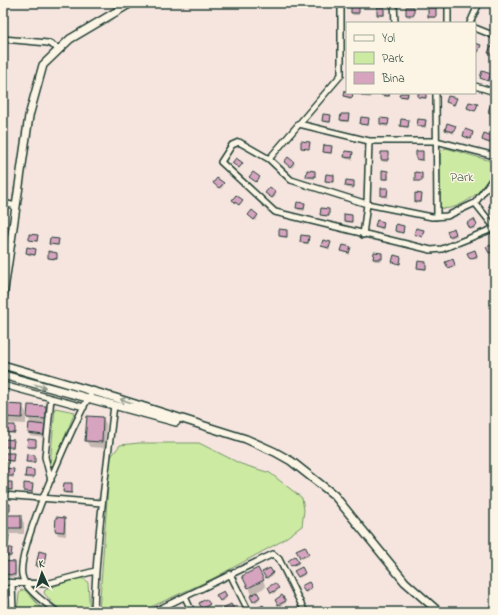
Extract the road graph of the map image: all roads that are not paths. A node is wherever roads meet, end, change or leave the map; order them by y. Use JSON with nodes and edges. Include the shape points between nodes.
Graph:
{"nodes":[{"id":1,"x":131,"y":3,"type":"edge"},
{"id":2,"x":342,"y":3,"type":"edge"},
{"id":3,"x":394,"y":3,"type":"edge"},
{"id":4,"x":448,"y":3,"type":"edge"},
{"id":5,"x":479,"y":3,"type":"edge"},
{"id":6,"x":395,"y":22,"type":"edge"},
{"id":7,"x":448,"y":22,"type":"edge"},
{"id":8,"x":470,"y":22,"type":"edge"},
{"id":9,"x":476,"y":28,"type":"edge"},
{"id":10,"x":495,"y":34,"type":"edge"},
{"id":11,"x":3,"y":38,"type":"edge"},
{"id":12,"x":60,"y":49,"type":"junction"},
{"id":13,"x":341,"y":75,"type":"junction"},
{"id":14,"x":346,"y":75,"type":"edge"},
{"id":15,"x":476,"y":86,"type":"edge"},
{"id":16,"x":495,"y":92,"type":"edge"},
{"id":17,"x":436,"y":94,"type":"edge"},
{"id":18,"x":299,"y":124,"type":"junction"},
{"id":19,"x":368,"y":141,"type":"junction"},
{"id":20,"x":436,"y":141,"type":"junction"},
{"id":21,"x":495,"y":156,"type":"edge"},
{"id":22,"x":268,"y":159,"type":"junction"},
{"id":23,"x":495,"y":176,"type":"edge"},
{"id":24,"x":3,"y":203,"type":"edge"},
{"id":25,"x":475,"y":203,"type":"junction"},
{"id":26,"x":367,"y":204,"type":"junction"},
{"id":27,"x":16,"y":206,"type":"junction"},
{"id":28,"x":437,"y":217,"type":"junction"},
{"id":29,"x":495,"y":228,"type":"edge"},
{"id":30,"x":363,"y":234,"type":"junction"},
{"id":31,"x":6,"y":255,"type":"edge"},
{"id":32,"x":3,"y":297,"type":"edge"},
{"id":33,"x":3,"y":365,"type":"edge"},
{"id":34,"x":3,"y":375,"type":"edge"},
{"id":35,"x":3,"y":385,"type":"edge"},
{"id":36,"x":92,"y":391,"type":"junction"},
{"id":37,"x":51,"y":398,"type":"junction"},
{"id":38,"x":89,"y":399,"type":"junction"},
{"id":39,"x":114,"y":405,"type":"junction"},
{"id":40,"x":84,"y":406,"type":"junction"},
{"id":41,"x":51,"y":480,"type":"junction"},
{"id":42,"x":3,"y":495,"type":"edge"},
{"id":43,"x":44,"y":497,"type":"junction"},
{"id":44,"x":102,"y":503,"type":"junction"},
{"id":45,"x":95,"y":571,"type":"junction"},
{"id":46,"x":230,"y":574,"type":"junction"},
{"id":47,"x":3,"y":582,"type":"edge"},
{"id":48,"x":12,"y":583,"type":"junction"},
{"id":49,"x":25,"y":583,"type":"junction"},
{"id":50,"x":185,"y":597,"type":"junction"},
{"id":51,"x":12,"y":612,"type":"edge"},
{"id":52,"x":57,"y":612,"type":"edge"},
{"id":53,"x":94,"y":612,"type":"edge"},
{"id":54,"x":153,"y":612,"type":"edge"},
{"id":55,"x":192,"y":612,"type":"edge"},
{"id":56,"x":249,"y":612,"type":"edge"},
{"id":57,"x":305,"y":612,"type":"edge"},
{"id":58,"x":434,"y":612,"type":"edge"},
{"id":59,"x":439,"y":612,"type":"edge"}],
"edges":[{"from":1,"to":12,"type":"main road","via":[[70,39]]},
{"from":2,"to":13,"type":"street"},
{"from":3,"to":6,"type":"street"},
{"from":4,"to":7,"type":"street"},
{"from":5,"to":8,"type":"street"},
{"from":9,"to":10,"type":"street"},
{"from":11,"to":12,"type":"street","via":[[48,43]]},
{"from":12,"to":27,"type":"main road","via":[[43,65],[41,72],[29,116]]},
{"from":13,"to":14,"type":"street"},
{"from":13,"to":18,"type":"street"},
{"from":15,"to":16,"type":"street"},
{"from":17,"to":20,"type":"street"},
{"from":18,"to":19,"type":"street"},
{"from":18,"to":22,"type":"street"},
{"from":19,"to":20,"type":"street"},
{"from":19,"to":26,"type":"street"},
{"from":20,"to":21,"type":"street"},
{"from":20,"to":28,"type":"street"},
{"from":22,"to":26,"type":"street","via":[[291,180]]},
{"from":22,"to":30,"type":"street","via":[[239,142],[232,146],[220,162],[275,212]]},
{"from":23,"to":25,"type":"street"},
{"from":24,"to":27,"type":"street"},
{"from":25,"to":28,"type":"street","via":[[447,216]]},
{"from":25,"to":29,"type":"street"},
{"from":26,"to":28,"type":"street"},
{"from":26,"to":30,"type":"street"},
{"from":27,"to":31,"type":"main road"},
{"from":29,"to":30,"type":"street","via":[[442,249],[431,250]]},
{"from":31,"to":32,"type":"main road"},
{"from":33,"to":36,"type":"main road"},
{"from":34,"to":38,"type":"main road","one_way":true},
{"from":35,"to":37,"type":"street"},
{"from":36,"to":38,"type":"street"},
{"from":59,"to":36,"type":"main road","one_way":true,"via":[[405,582],[334,495],[291,461],[246,439]]},
{"from":37,"to":40,"type":"street"},
{"from":37,"to":41,"type":"street","via":[[45,457]]},
{"from":38,"to":39,"type":"main road"},
{"from":38,"to":40,"type":"street"},
{"from":39,"to":44,"type":"street"},
{"from":39,"to":58,"type":"main road","via":[[232,438],[265,450],[292,466],[326,492],[403,586]]},
{"from":40,"to":41,"type":"street"},
{"from":41,"to":43,"type":"street"},
{"from":42,"to":43,"type":"street"},
{"from":43,"to":44,"type":"street"},
{"from":43,"to":49,"type":"street","via":[[28,538],[21,575]]},
{"from":44,"to":45,"type":"street"},
{"from":45,"to":49,"type":"street","via":[[46,584]]},
{"from":45,"to":53,"type":"street"},
{"from":46,"to":50,"type":"street"},
{"from":46,"to":56,"type":"street"},
{"from":46,"to":57,"type":"street","via":[[273,554],[279,559]]},
{"from":47,"to":48,"type":"street"},
{"from":48,"to":49,"type":"street"},
{"from":48,"to":51,"type":"street"},
{"from":49,"to":52,"type":"street"},
{"from":50,"to":54,"type":"street"},
{"from":50,"to":55,"type":"street"}]}
